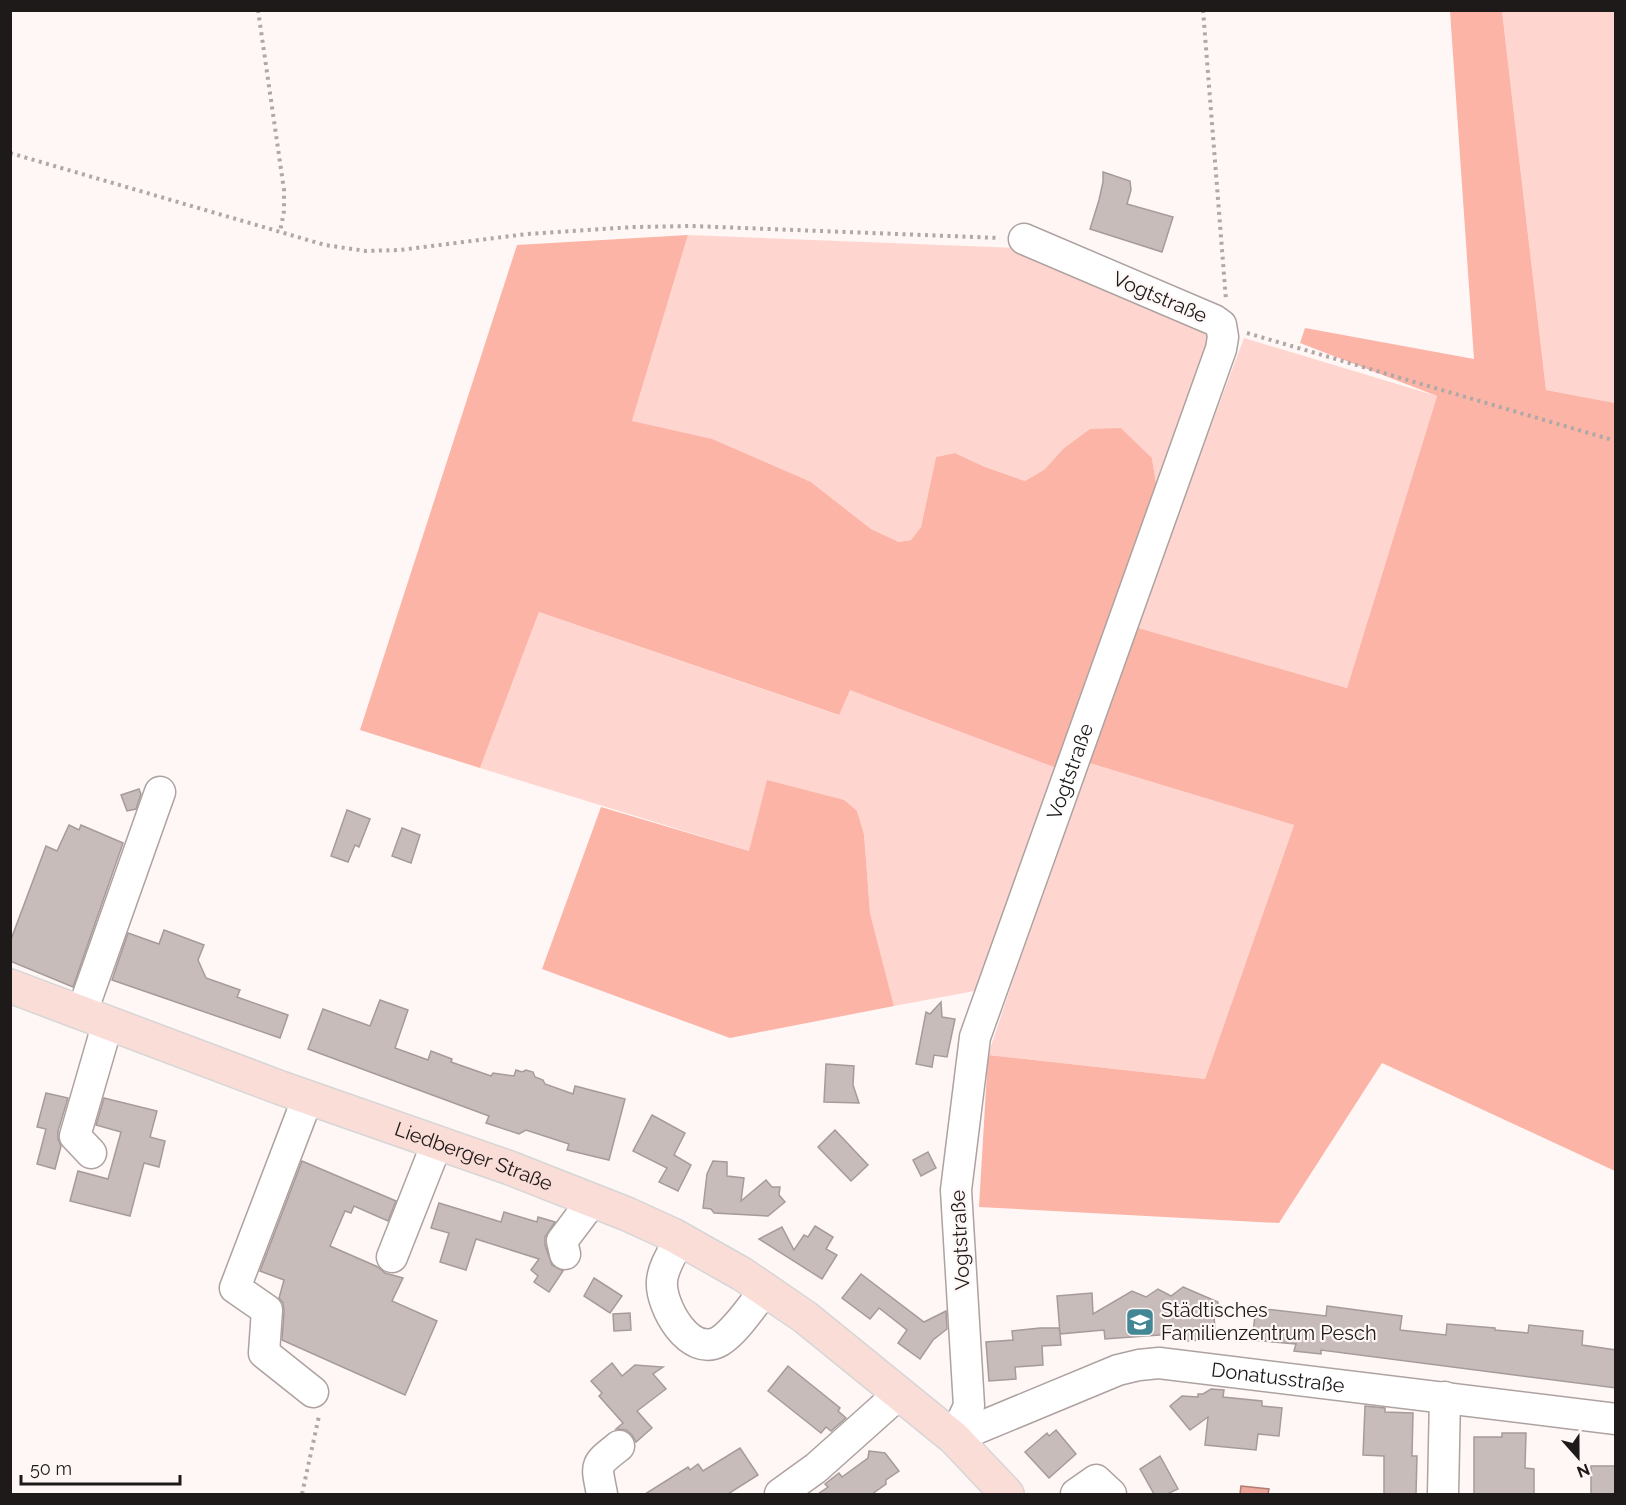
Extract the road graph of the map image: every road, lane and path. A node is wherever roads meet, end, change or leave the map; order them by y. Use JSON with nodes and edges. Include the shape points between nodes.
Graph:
{"nodes":[{"id":1,"x":258,"y":10,"type":"edge"},
{"id":2,"x":1203,"y":10,"type":"edge"},
{"id":3,"x":10,"y":153,"type":"edge"},
{"id":4,"x":280,"y":232,"type":"junction"},
{"id":5,"x":1024,"y":239,"type":"joint"},
{"id":6,"x":1221,"y":325,"type":"junction"},
{"id":7,"x":1616,"y":441,"type":"edge"},
{"id":8,"x":160,"y":792,"type":"dead end"},
{"id":9,"x":10,"y":986,"type":"edge"},
{"id":10,"x":95,"y":1017,"type":"junction"},
{"id":11,"x":308,"y":1097,"type":"junction"},
{"id":12,"x":437,"y":1143,"type":"junction"},
{"id":13,"x":91,"y":1153,"type":"dead end"},
{"id":14,"x":593,"y":1200,"type":"junction"},
{"id":15,"x":680,"y":1239,"type":"junction"},
{"id":16,"x":565,"y":1254,"type":"dead end"},
{"id":17,"x":392,"y":1257,"type":"dead end"},
{"id":18,"x":766,"y":1289,"type":"junction"},
{"id":19,"x":313,"y":1392,"type":"joint"},
{"id":20,"x":900,"y":1393,"type":"junction"},
{"id":21,"x":1445,"y":1397,"type":"junction"},
{"id":22,"x":1616,"y":1419,"type":"edge"},
{"id":23,"x":954,"y":1438,"type":"junction"},
{"id":24,"x":619,"y":1446,"type":"dead end"},
{"id":25,"x":302,"y":1494,"type":"edge"},
{"id":26,"x":602,"y":1494,"type":"edge"},
{"id":27,"x":780,"y":1494,"type":"edge"},
{"id":28,"x":1007,"y":1494,"type":"edge"},
{"id":29,"x":1076,"y":1494,"type":"edge"},
{"id":30,"x":1111,"y":1494,"type":"edge"},
{"id":31,"x":1443,"y":1494,"type":"edge"}],
"edges":[{"from":1,"to":4,"type":"path","via":[[284,190]]},
{"from":2,"to":6,"type":"path","via":[[1226,301]]},
{"from":3,"to":4,"type":"path"},
{"from":4,"to":5,"type":"path","via":[[366,251],[634,227]]},
{"from":5,"to":6,"type":"street","name":"Vogtstraße"},
{"from":6,"to":7,"type":"path"},
{"from":6,"to":23,"type":"street","name":"Vogtstraße","via":[[1221,349],[975,1037],[956,1190],[969,1406]]},
{"from":8,"to":10,"type":"street"},
{"from":9,"to":10,"type":"main road","name":"Liedberger Straße"},
{"from":10,"to":11,"type":"main road","name":"Liedberger Straße"},
{"from":10,"to":13,"type":"street","via":[[75,1137]]},
{"from":11,"to":12,"type":"main road","name":"Liedberger Straße"},
{"from":11,"to":19,"type":"street","via":[[235,1288],[267,1310],[264,1353]]},
{"from":12,"to":14,"type":"main road","name":"Liedberger Straße"},
{"from":12,"to":17,"type":"street"},
{"from":14,"to":15,"type":"main road","name":"Liedberger Straße"},
{"from":14,"to":16,"type":"street","via":[[562,1241]]},
{"from":15,"to":18,"type":"main road","name":"Liedberger Straße"},
{"from":15,"to":18,"type":"street","via":[[666,1265],[664,1299],[675,1323],[692,1340],[705,1345],[719,1341]]},
{"from":18,"to":20,"type":"main road","name":"Liedberger Straße"},
{"from":19,"to":25,"type":"path","via":[[319,1422]]},
{"from":20,"to":23,"type":"main road","name":"Liedberger Straße"},
{"from":20,"to":27,"type":"street","via":[[816,1468]]},
{"from":21,"to":22,"type":"street","name":"Donatusstraße"},
{"from":21,"to":23,"type":"street","name":"Donatusstraße","via":[[1145,1364],[1118,1370]]},
{"from":21,"to":31,"type":"street"},
{"from":23,"to":28,"type":"main road","name":"Liedberger Straße"},
{"from":24,"to":26,"type":"street","via":[[597,1467]]},
{"from":29,"to":30,"type":"street","via":[[1096,1480]]}]}
